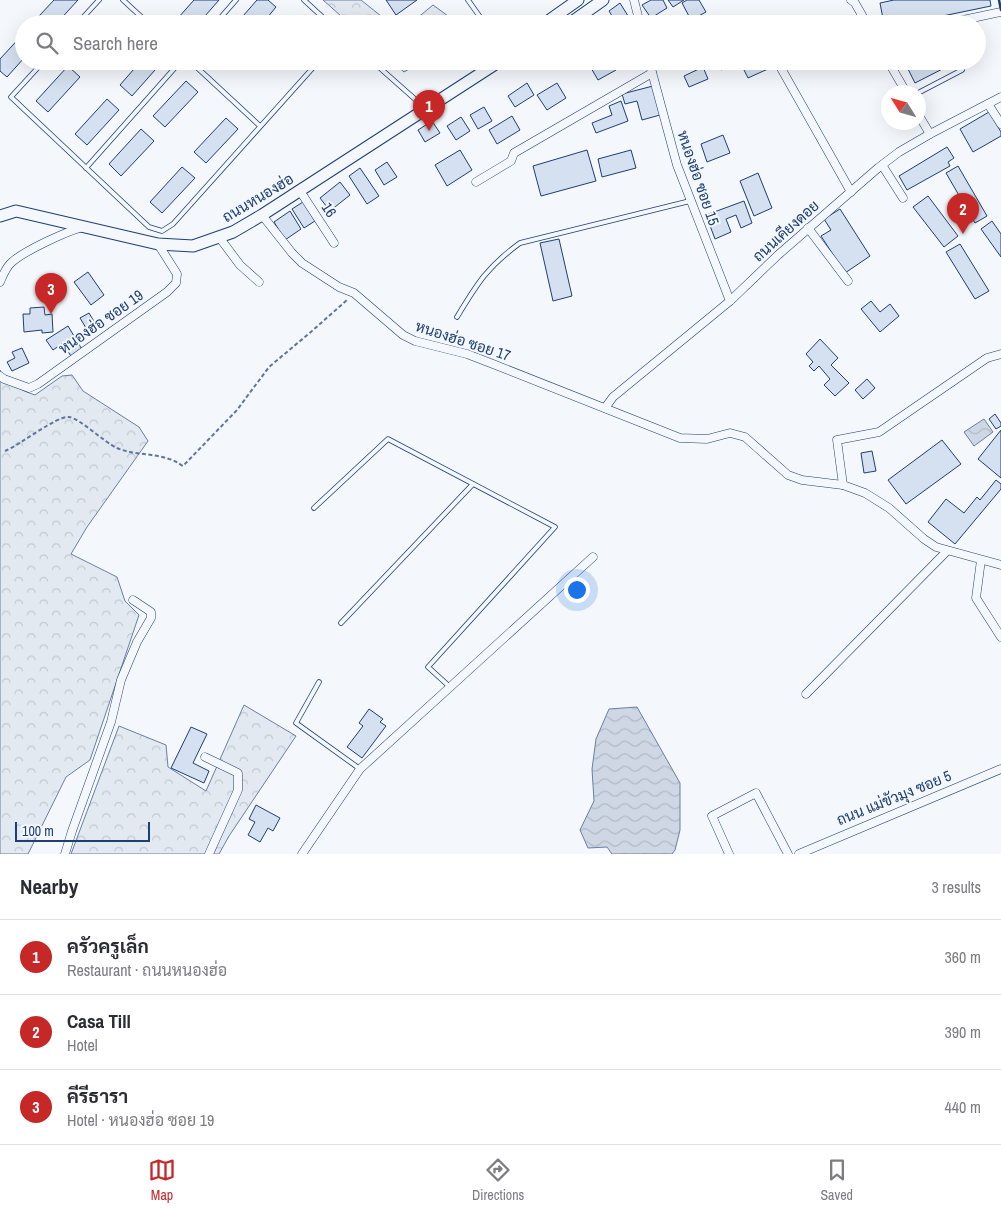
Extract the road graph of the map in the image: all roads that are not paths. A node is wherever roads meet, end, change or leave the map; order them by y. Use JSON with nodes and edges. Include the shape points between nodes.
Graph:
{"nodes":[{"id":1,"x":99,"y":0,"type":"edge"},
{"id":2,"x":123,"y":0,"type":"edge"},
{"id":3,"x":236,"y":0,"type":"edge"},
{"id":4,"x":304,"y":0,"type":"edge"},
{"id":5,"x":468,"y":0,"type":"edge"},
{"id":6,"x":578,"y":0,"type":"edge"},
{"id":7,"x":603,"y":0,"type":"edge"},
{"id":8,"x":634,"y":0,"type":"edge"},
{"id":9,"x":851,"y":0,"type":"edge"},
{"id":10,"x":1001,"y":12,"type":"edge"},
{"id":11,"x":85,"y":15,"type":"edge"},
{"id":12,"x":139,"y":15,"type":"edge"},
{"id":13,"x":223,"y":15,"type":"edge"},
{"id":14,"x":320,"y":15,"type":"edge"},
{"id":15,"x":479,"y":15,"type":"edge"},
{"id":16,"x":557,"y":15,"type":"edge"},
{"id":17,"x":582,"y":15,"type":"edge"},
{"id":18,"x":638,"y":15,"type":"edge"},
{"id":19,"x":862,"y":15,"type":"edge"},
{"id":20,"x":986,"y":15,"type":"edge"},
{"id":21,"x":36,"y":70,"type":"edge"},
{"id":22,"x":173,"y":70,"type":"edge"},
{"id":23,"x":200,"y":70,"type":"edge"},
{"id":24,"x":311,"y":70,"type":"edge"},
{"id":25,"x":382,"y":70,"type":"edge"},
{"id":26,"x":486,"y":70,"type":"edge"},
{"id":27,"x":651,"y":70,"type":"edge"},
{"id":28,"x":781,"y":70,"type":"edge"},
{"id":29,"x":893,"y":70,"type":"edge"},
{"id":30,"x":962,"y":70,"type":"dead end"},
{"id":31,"x":652,"y":73,"type":"junction"},
{"id":32,"x":902,"y":85,"type":"edge"},
{"id":33,"x":926,"y":89,"type":"edge"},
{"id":34,"x":1001,"y":97,"type":"edge"},
{"id":35,"x":988,"y":104,"type":"junction"},
{"id":36,"x":427,"y":109,"type":"junction"},
{"id":37,"x":1001,"y":124,"type":"edge"},
{"id":38,"x":260,"y":126,"type":"junction"},
{"id":39,"x":926,"y":127,"type":"edge"},
{"id":40,"x":930,"y":134,"type":"junction"},
{"id":41,"x":882,"y":165,"type":"junction"},
{"id":42,"x":86,"y":168,"type":"junction"},
{"id":43,"x":476,"y":182,"type":"dead end"},
{"id":44,"x":300,"y":191,"type":"junction"},
{"id":45,"x":851,"y":192,"type":"junction"},
{"id":46,"x":902,"y":198,"type":"dead end"},
{"id":47,"x":690,"y":201,"type":"junction"},
{"id":48,"x":262,"y":215,"type":"junction"},
{"id":49,"x":0,"y":216,"type":"edge"},
{"id":50,"x":85,"y":227,"type":"junction"},
{"id":51,"x":808,"y":228,"type":"junction"},
{"id":52,"x":219,"y":238,"type":"junction"},
{"id":53,"x":334,"y":243,"type":"dead end"},
{"id":54,"x":158,"y":244,"type":"junction"},
{"id":55,"x":848,"y":281,"type":"dead end"},
{"id":56,"x":0,"y":282,"type":"edge"},
{"id":57,"x":259,"y":282,"type":"dead end"},
{"id":58,"x":730,"y":301,"type":"junction"},
{"id":59,"x":457,"y":317,"type":"dead end"},
{"id":60,"x":1001,"y":354,"type":"edge"},
{"id":61,"x":0,"y":376,"type":"edge"},
{"id":62,"x":605,"y":408,"type":"junction"},
{"id":63,"x":473,"y":484,"type":"junction"},
{"id":64,"x":843,"y":485,"type":"junction"},
{"id":65,"x":314,"y":508,"type":"dead end"},
{"id":66,"x":947,"y":551,"type":"junction"},
{"id":67,"x":593,"y":557,"type":"dead end"},
{"id":68,"x":981,"y":560,"type":"junction"},
{"id":69,"x":1001,"y":564,"type":"edge"},
{"id":70,"x":133,"y":600,"type":"dead end"},
{"id":71,"x":341,"y":623,"type":"dead end"},
{"id":72,"x":1001,"y":637,"type":"edge"},
{"id":73,"x":319,"y":682,"type":"dead end"},
{"id":74,"x":450,"y":687,"type":"junction"},
{"id":75,"x":806,"y":694,"type":"dead end"},
{"id":76,"x":205,"y":757,"type":"dead end"},
{"id":77,"x":360,"y":769,"type":"junction"},
{"id":78,"x":1001,"y":769,"type":"edge"},
{"id":79,"x":65,"y":854,"type":"edge"},
{"id":80,"x":209,"y":854,"type":"edge"},
{"id":81,"x":302,"y":854,"type":"edge"},
{"id":82,"x":729,"y":854,"type":"edge"},
{"id":83,"x":788,"y":854,"type":"edge"},
{"id":84,"x":799,"y":854,"type":"edge"}],
"edges":[{"from":1,"to":11,"type":"lane"},
{"from":2,"to":12,"type":"lane"},
{"from":3,"to":13,"type":"lane"},
{"from":4,"to":14,"type":"lane"},
{"from":5,"to":15,"type":"lane"},
{"from":6,"to":16,"type":"street"},
{"from":7,"to":17,"type":"street"},
{"from":8,"to":18,"type":"street"},
{"from":9,"to":19,"type":"street"},
{"from":10,"to":20,"type":"street"},
{"from":21,"to":42,"type":"lane","via":[[11,97]]},
{"from":22,"to":42,"type":"lane"},
{"from":23,"to":38,"type":"lane"},
{"from":24,"to":38,"type":"lane"},
{"from":25,"to":36,"type":"lane"},
{"from":26,"to":36,"type":"street","name":"ถนนหนองฮ่อ"},
{"from":27,"to":31,"type":"street","name":"หนองฮ่อ ซอย 15"},
{"from":28,"to":45,"type":"street"},
{"from":29,"to":32,"type":"street"},
{"from":30,"to":33,"type":"lane"},
{"from":31,"to":43,"type":"street","via":[[514,153],[511,162]]},
{"from":31,"to":47,"type":"street","name":"หนองฮ่อ ซอย 15"},
{"from":34,"to":35,"type":"street","name":"ถนนเคียงดอย"},
{"from":35,"to":37,"type":"street"},
{"from":35,"to":40,"type":"street","name":"ถนนเคียงดอย"},
{"from":36,"to":44,"type":"street","name":"ถนนหนองฮ่อ"},
{"from":38,"to":42,"type":"lane","via":[[173,224],[162,231],[149,227]]},
{"from":39,"to":40,"type":"street"},
{"from":40,"to":41,"type":"street","name":"ถนนเคียงดอย"},
{"from":41,"to":45,"type":"street","name":"ถนนเคียงดอย"},
{"from":41,"to":46,"type":"street"},
{"from":44,"to":48,"type":"street","name":"ถนนหนองฮ่อ"},
{"from":44,"to":53,"type":"street","name":"16"},
{"from":45,"to":51,"type":"street","name":"ถนนเคียงดอย"},
{"from":47,"to":58,"type":"street","name":"หนองฮ่อ ซอย 15"},
{"from":47,"to":59,"type":"lane","via":[[520,243],[499,258],[480,279]]},
{"from":48,"to":52,"type":"street","name":"ถนนหนองฮ่อ"},
{"from":48,"to":62,"type":"street","name":"หนองฮ่อ ซอย 17","via":[[302,263],[354,293],[403,335],[476,358]]},
{"from":49,"to":50,"type":"street","name":"ถนนหนองฮ่อ","via":[[16,211]]},
{"from":50,"to":54,"type":"street","name":"ถนนหนองฮ่อ"},
{"from":50,"to":56,"type":"street","via":[[42,244],[12,262]]},
{"from":51,"to":55,"type":"street"},
{"from":51,"to":58,"type":"street","name":"ถนนเคียงดอย"},
{"from":52,"to":54,"type":"street","name":"ถนนหนองฮ่อ","via":[[193,246]]},
{"from":52,"to":57,"type":"street","via":[[240,265]]},
{"from":54,"to":61,"type":"street","name":"หนองฮ่อ ซอย 19","via":[[177,274],[176,283],[167,292],[38,384],[28,388]]},
{"from":58,"to":62,"type":"street","name":"ถนนเคียงดอย","via":[[613,397]]},
{"from":60,"to":64,"type":"street","via":[[987,358],[879,432],[837,440]]},
{"from":62,"to":64,"type":"street","name":"หนองฮ่อ ซอย 17","via":[[680,438],[707,439],[730,433],[745,437],[788,475]]},
{"from":63,"to":65,"type":"lane","via":[[388,439]]},
{"from":63,"to":71,"type":"lane"},
{"from":63,"to":74,"type":"lane","via":[[556,527],[428,667]]},
{"from":64,"to":66,"type":"street","name":"หนองฮ่อ ซอย 17","via":[[879,500],[924,539]]},
{"from":66,"to":68,"type":"street","name":"หนองฮ่อ ซอย 17"},
{"from":66,"to":75,"type":"street"},
{"from":67,"to":74,"type":"street"},
{"from":68,"to":69,"type":"street","name":"หนองฮ่อ ซอย 17"},
{"from":68,"to":72,"type":"street","via":[[976,598]]},
{"from":70,"to":79,"type":"street","via":[[151,612],[151,618],[137,642],[122,680],[111,722]]},
{"from":73,"to":77,"type":"lane","via":[[296,723]]},
{"from":74,"to":77,"type":"street"},
{"from":76,"to":80,"type":"street","via":[[238,773],[239,781]]},
{"from":77,"to":81,"type":"street"},
{"from":78,"to":84,"type":"street","name":"ถนน แม่ขัวมุง ซอย 5"},
{"from":82,"to":83,"type":"street","via":[[712,816],[756,793]]}]}
